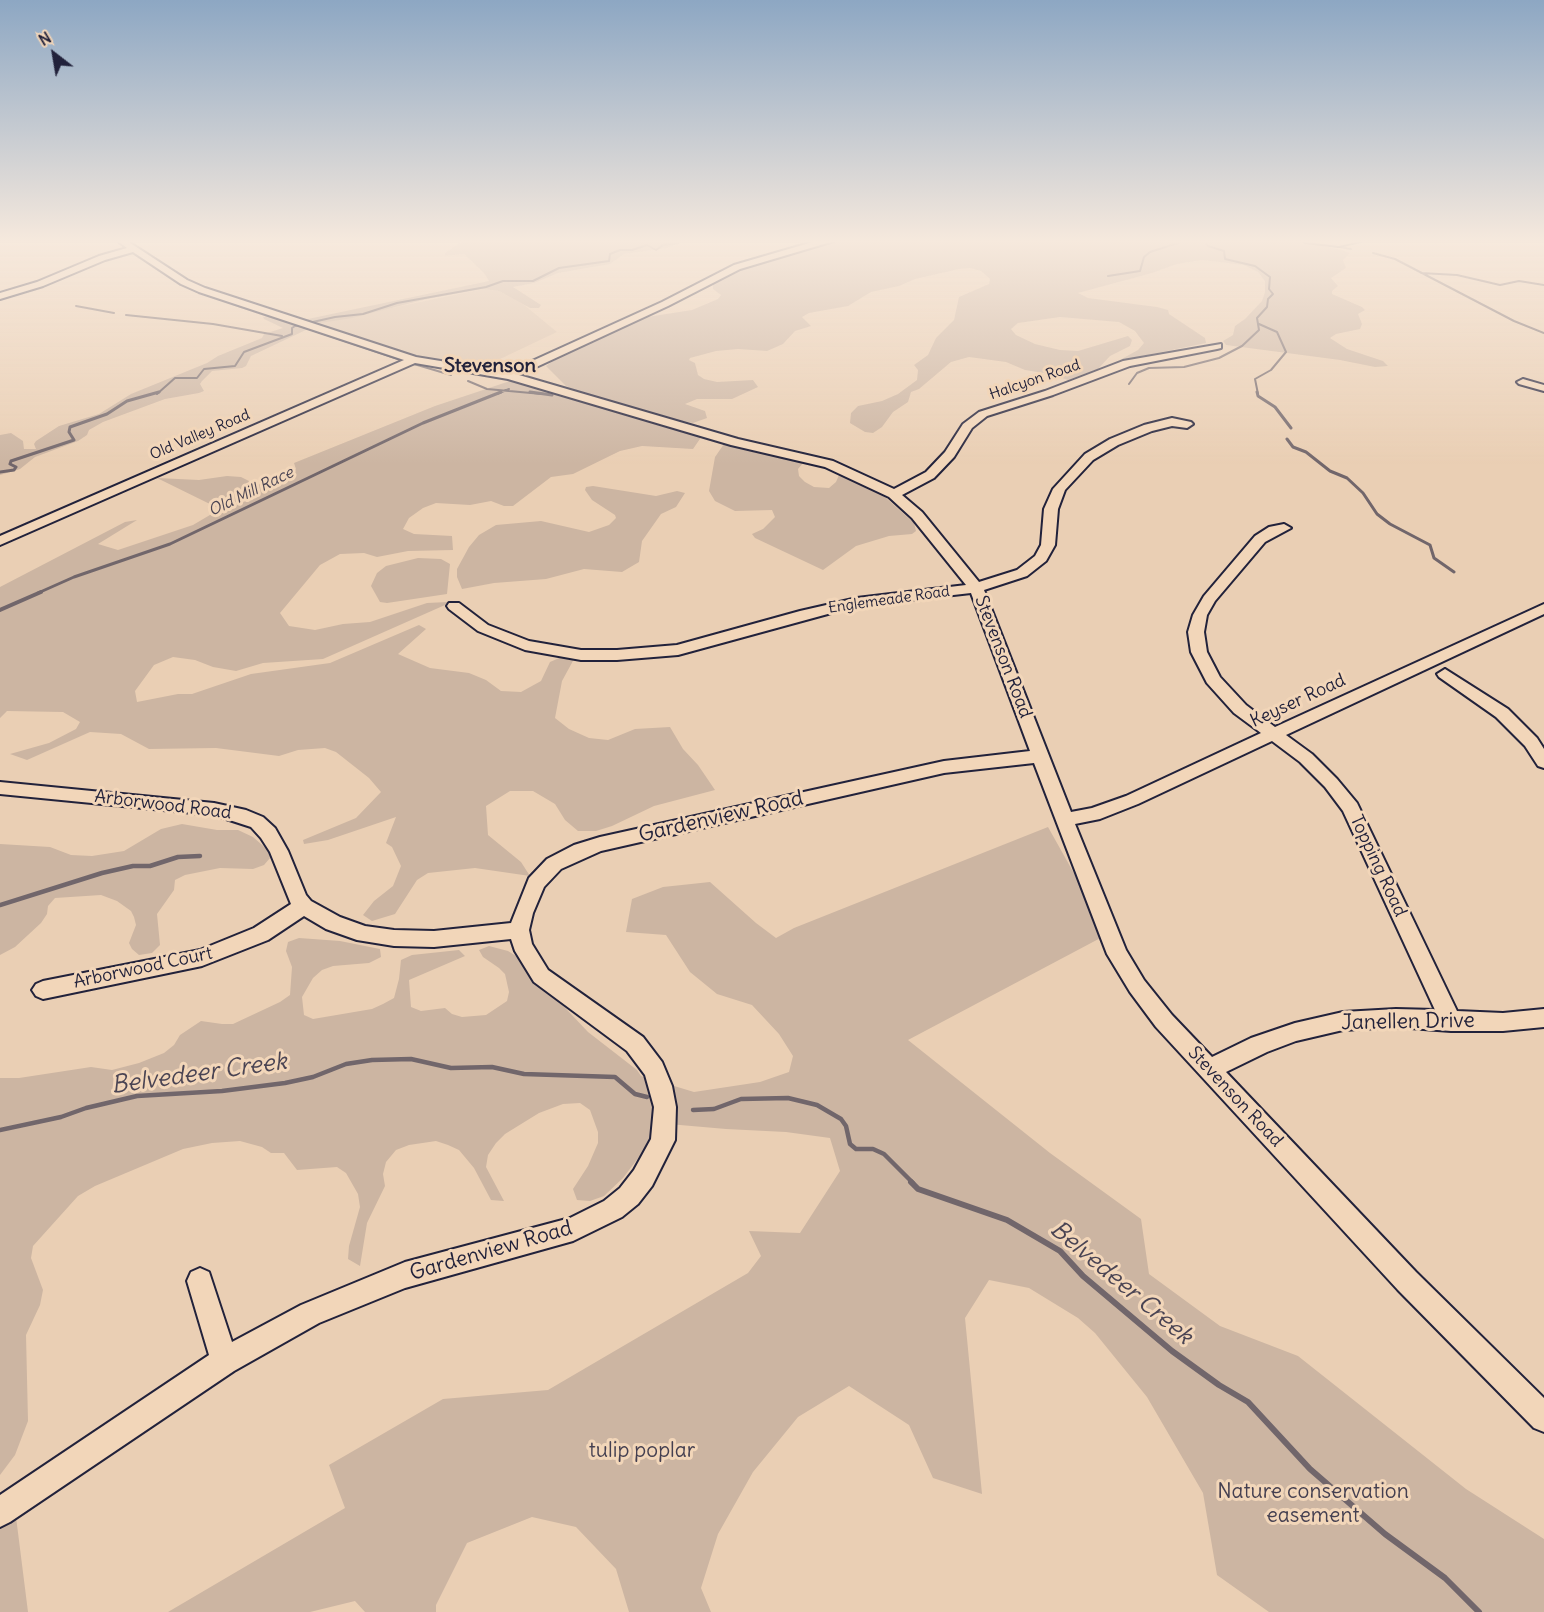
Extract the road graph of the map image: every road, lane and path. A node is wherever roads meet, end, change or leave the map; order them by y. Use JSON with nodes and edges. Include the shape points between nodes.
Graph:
{"nodes":[{"id":1,"x":277,"y":314,"type":"edge"},
{"id":2,"x":643,"y":314,"type":"edge"},
{"id":3,"x":1216,"y":346,"type":"dead end"},
{"id":4,"x":414,"y":360,"type":"junction"},
{"id":5,"x":509,"y":376,"type":"junction"},
{"id":6,"x":1522,"y":382,"type":"dead end"},
{"id":7,"x":1544,"y":388,"type":"edge"},
{"id":8,"x":1187,"y":424,"type":"dead end"},
{"id":9,"x":894,"y":495,"type":"junction"},
{"id":10,"x":1284,"y":528,"type":"dead end"},
{"id":11,"x":0,"y":541,"type":"edge"},
{"id":12,"x":976,"y":588,"type":"junction"},
{"id":13,"x":454,"y":606,"type":"dead end"},
{"id":14,"x":1544,"y":608,"type":"edge"},
{"id":15,"x":1444,"y":674,"type":"dead end"},
{"id":16,"x":1274,"y":734,"type":"junction"},
{"id":17,"x":1537,"y":742,"type":"edge"},
{"id":18,"x":1041,"y":756,"type":"junction"},
{"id":19,"x":1544,"y":762,"type":"edge"},
{"id":20,"x":0,"y":788,"type":"edge"},
{"id":21,"x":1065,"y":819,"type":"junction"},
{"id":22,"x":304,"y":906,"type":"junction"},
{"id":23,"x":519,"y":930,"type":"junction"},
{"id":24,"x":43,"y":990,"type":"dead end"},
{"id":25,"x":1544,"y":1018,"type":"edge"},
{"id":26,"x":1451,"y":1022,"type":"junction"},
{"id":27,"x":1209,"y":1069,"type":"junction"},
{"id":28,"x":200,"y":1281,"type":"dead end"},
{"id":29,"x":224,"y":1361,"type":"junction"},
{"id":30,"x":1544,"y":1418,"type":"edge"},
{"id":31,"x":0,"y":1512,"type":"edge"}],
"edges":[{"from":1,"to":4,"type":"street","name":"Stevenson Road"},
{"from":2,"to":5,"type":"street"},
{"from":3,"to":9,"type":"street","name":"Halcyon Road","via":[[1127,363],[983,414],[967,426],[930,476]]},
{"from":4,"to":5,"type":"street","name":"Stevenson Road"},
{"from":4,"to":11,"type":"street","name":"Old Valley Road"},
{"from":5,"to":9,"type":"street","name":"Stevenson Road","via":[[735,442],[829,464]]},
{"from":6,"to":7,"type":"street"},
{"from":8,"to":12,"type":"street","name":"Englemeade Road","via":[[1172,422],[1148,428],[1089,457],[1059,489],[1051,508],[1048,545],[1041,558],[1022,573]]},
{"from":9,"to":12,"type":"street","name":"Stevenson Road","via":[[917,515]]},
{"from":10,"to":16,"type":"street","name":"Topping Road","via":[[1260,539],[1209,599],[1196,632],[1199,652],[1213,679],[1240,708]]},
{"from":12,"to":13,"type":"street","name":"Englemeade Road","via":[[857,602],[678,650],[617,655],[581,655],[525,645],[483,628]]},
{"from":12,"to":18,"type":"street","name":"Stevenson Road"},
{"from":14,"to":16,"type":"street","name":"Keyser Road"},
{"from":15,"to":17,"type":"street"},
{"from":16,"to":21,"type":"street","name":"Keyser Road","via":[[1132,800],[1094,814]]},
{"from":16,"to":26,"type":"street","name":"Topping Road","via":[[1320,771],[1352,808]]},
{"from":17,"to":19,"type":"street"},
{"from":18,"to":21,"type":"street","name":"Stevenson Road"},
{"from":18,"to":23,"type":"street","name":"Gardenview Road","via":[[944,767],[581,850],[544,873],[529,898]]},
{"from":20,"to":22,"type":"street","name":"Arborwood Road","via":[[214,808],[240,815],[257,822],[268,833]]},
{"from":21,"to":27,"type":"street","name":"Stevenson Road","via":[[1103,922],[1127,972],[1164,1021]]},
{"from":22,"to":23,"type":"street","via":[[333,923],[364,934],[394,938],[434,939]]},
{"from":22,"to":24,"type":"street","name":"Arborwood Court","via":[[261,934],[202,958]]},
{"from":23,"to":29,"type":"street","name":"Gardenview Road","via":[[529,959],[541,976],[635,1044],[654,1069],[661,1086],[666,1126],[643,1178],[613,1209],[573,1229],[450,1261],[376,1286],[310,1314]]},
{"from":25,"to":26,"type":"street","name":"Janellen Drive"},
{"from":26,"to":27,"type":"street","name":"Janellen Drive","via":[[1396,1018],[1320,1025],[1259,1045]]},
{"from":27,"to":30,"type":"street","name":"Stevenson Road","via":[[1407,1281]]},
{"from":28,"to":29,"type":"street"},
{"from":29,"to":31,"type":"street","name":"Gardenview Road"}]}
